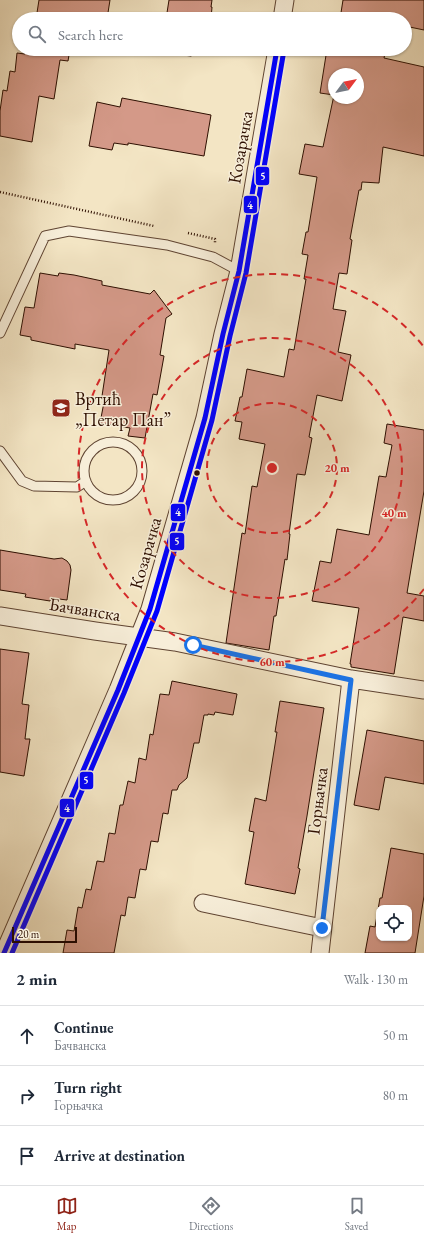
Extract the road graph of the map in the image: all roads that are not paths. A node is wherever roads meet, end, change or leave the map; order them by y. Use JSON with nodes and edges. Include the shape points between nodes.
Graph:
{"nodes":[{"id":1,"x":285,"y":0,"type":"edge"},
{"id":2,"x":283,"y":12,"type":"edge"},
{"id":3,"x":276,"y":56,"type":"edge"},
{"id":4,"x":239,"y":272,"type":"junction"},
{"id":5,"x":0,"y":333,"type":"edge"},
{"id":6,"x":0,"y":451,"type":"edge"},
{"id":7,"x":86,"y":481,"type":"junction"},
{"id":8,"x":0,"y":616,"type":"edge"},
{"id":9,"x":140,"y":638,"type":"junction"},
{"id":10,"x":351,"y":680,"type":"junction"},
{"id":11,"x":424,"y":690,"type":"edge"},
{"id":12,"x":203,"y":903,"type":"dead end"},
{"id":13,"x":322,"y":928,"type":"junction"},
{"id":14,"x":4,"y":953,"type":"edge"},
{"id":15,"x":320,"y":953,"type":"edge"}],
"edges":[{"from":1,"to":2,"type":"street"},
{"from":3,"to":4,"type":"street","name":"Козарачка"},
{"from":4,"to":5,"type":"lane","via":[[213,256],[167,245],[69,232],[45,236]]},
{"from":4,"to":9,"type":"street","name":"Козарачка","via":[[205,418]]},
{"from":6,"to":7,"type":"lane","via":[[22,481],[34,486],[77,487]]},
{"from":7,"to":7,"type":"lane","via":[[91,489],[107,499],[117,500],[126,497],[140,483],[142,474],[138,456],[124,443],[114,441],[96,447],[86,462]]},
{"from":8,"to":9,"type":"street","name":"Бачванска"},
{"from":9,"to":10,"type":"street","name":"Бачванска","via":[[193,645]]},
{"from":9,"to":14,"type":"street","name":"Козарачка"},
{"from":10,"to":11,"type":"street","name":"Бачванска"},
{"from":10,"to":13,"type":"street","name":"Горњачка"},
{"from":12,"to":13,"type":"street"},
{"from":13,"to":15,"type":"street","name":"Горњачка"}]}
